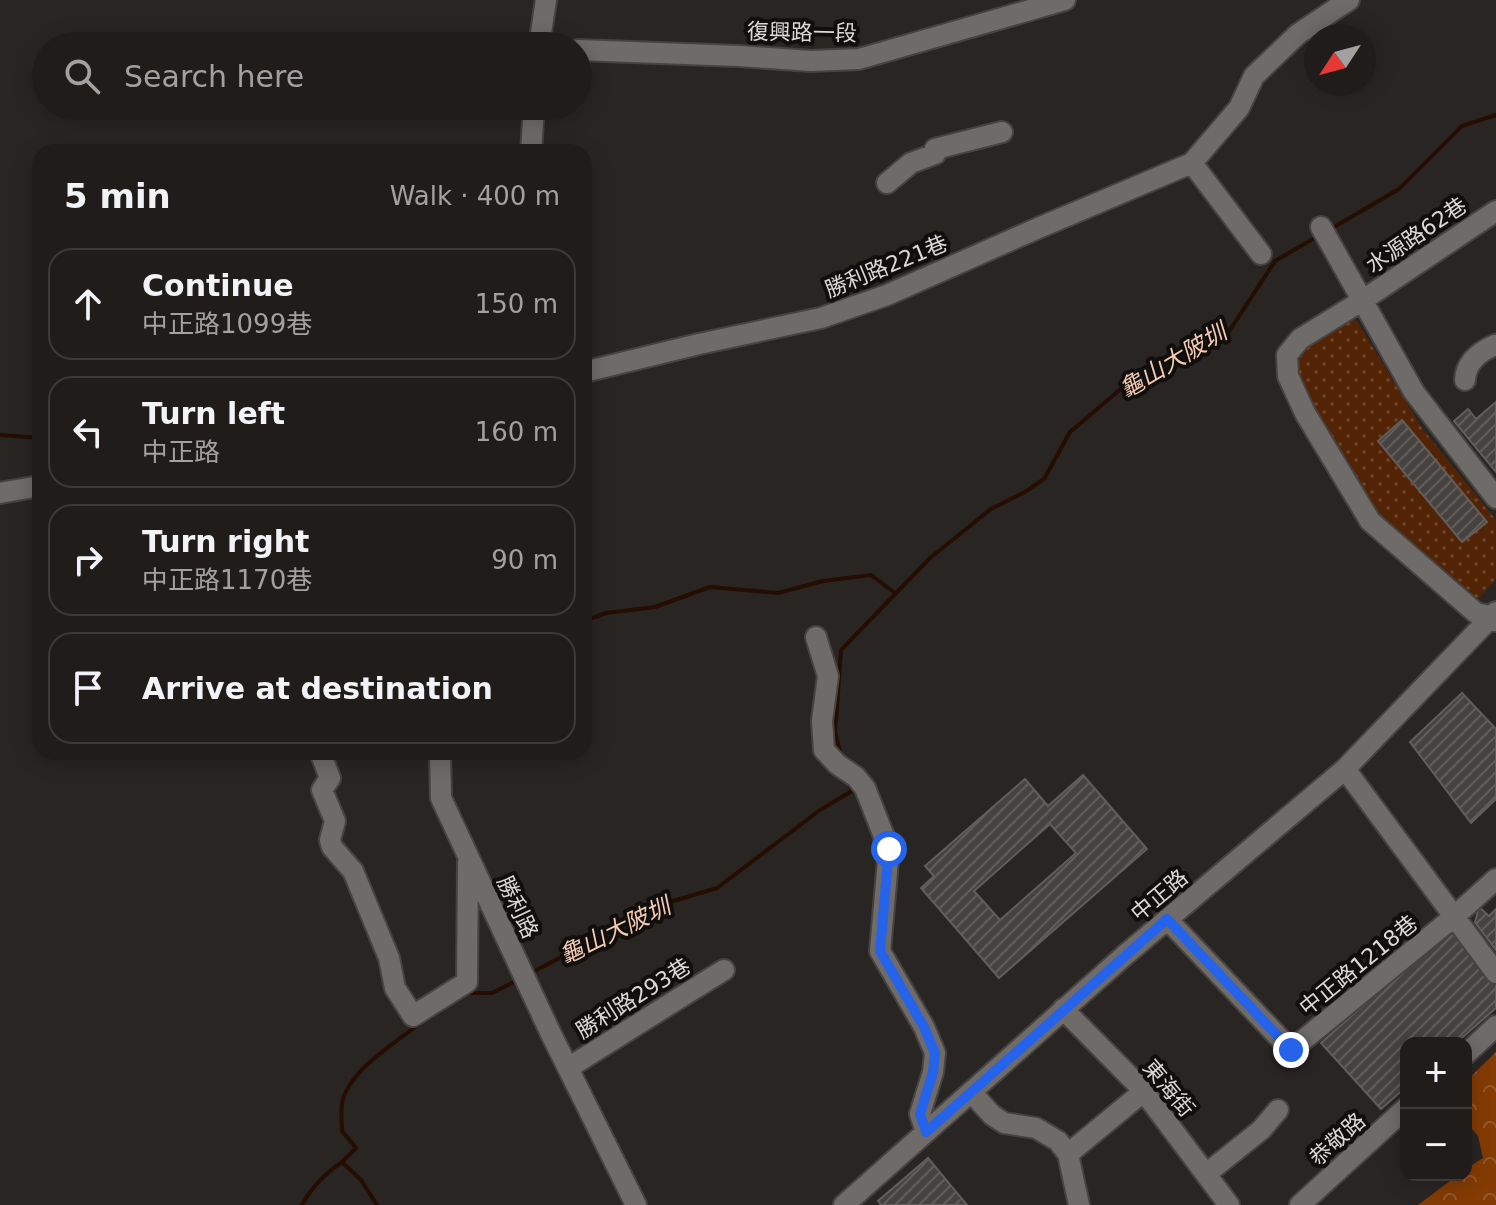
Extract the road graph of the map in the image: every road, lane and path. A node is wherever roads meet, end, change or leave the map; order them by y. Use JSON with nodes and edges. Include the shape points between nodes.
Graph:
{"nodes":[{"id":1,"x":546,"y":0,"type":"edge"},
{"id":2,"x":1065,"y":0,"type":"edge"},
{"id":3,"x":1349,"y":0,"type":"edge"},
{"id":4,"x":541,"y":32,"type":"edge"},
{"id":5,"x":592,"y":51,"type":"edge"},
{"id":6,"x":533,"y":120,"type":"edge"},
{"id":7,"x":1002,"y":132,"type":"dead end"},
{"id":8,"x":532,"y":144,"type":"edge"},
{"id":9,"x":1192,"y":163,"type":"junction"},
{"id":10,"x":887,"y":183,"type":"dead end"},
{"id":11,"x":1496,"y":211,"type":"edge"},
{"id":12,"x":1324,"y":234,"type":"dead end"},
{"id":13,"x":1261,"y":254,"type":"dead end"},
{"id":14,"x":1363,"y":300,"type":"junction"},
{"id":15,"x":1496,"y":346,"type":"edge"},
{"id":16,"x":592,"y":370,"type":"edge"},
{"id":17,"x":1465,"y":380,"type":"dead end"},
{"id":18,"x":32,"y":487,"type":"edge"},
{"id":19,"x":0,"y":493,"type":"edge"},
{"id":20,"x":1496,"y":498,"type":"edge"},
{"id":21,"x":1495,"y":617,"type":"edge"},
{"id":22,"x":816,"y":637,"type":"dead end"},
{"id":23,"x":323,"y":760,"type":"edge"},
{"id":24,"x":440,"y":760,"type":"edge"},
{"id":25,"x":1345,"y":769,"type":"junction"},
{"id":26,"x":468,"y":856,"type":"junction"},
{"id":27,"x":1496,"y":879,"type":"edge"},
{"id":28,"x":1455,"y":916,"type":"junction"},
{"id":29,"x":1167,"y":919,"type":"junction"},
{"id":30,"x":724,"y":970,"type":"dead end"},
{"id":31,"x":1496,"y":973,"type":"edge"},
{"id":32,"x":1063,"y":1009,"type":"junction"},
{"id":33,"x":1496,"y":1026,"type":"edge"},
{"id":34,"x":1472,"y":1048,"type":"edge"},
{"id":35,"x":568,"y":1068,"type":"junction"},
{"id":36,"x":1142,"y":1089,"type":"junction"},
{"id":37,"x":971,"y":1092,"type":"junction"},
{"id":38,"x":1405,"y":1109,"type":"edge"},
{"id":39,"x":1278,"y":1110,"type":"dead end"},
{"id":40,"x":926,"y":1132,"type":"junction"},
{"id":41,"x":1068,"y":1154,"type":"junction"},
{"id":42,"x":1206,"y":1174,"type":"junction"},
{"id":43,"x":636,"y":1205,"type":"edge"},
{"id":44,"x":844,"y":1205,"type":"edge"},
{"id":45,"x":1079,"y":1205,"type":"edge"},
{"id":46,"x":1229,"y":1205,"type":"edge"},
{"id":47,"x":1300,"y":1205,"type":"edge"}],
"edges":[{"from":1,"to":4,"type":"street"},
{"from":2,"to":5,"type":"street","name":"復興路一段","via":[[859,59]]},
{"from":3,"to":9,"type":"street","via":[[1298,34],[1254,76],[1239,108]]},
{"from":6,"to":8,"type":"street"},
{"from":7,"to":10,"type":"street","via":[[935,149],[935,154],[911,163]]},
{"from":9,"to":13,"type":"street"},
{"from":9,"to":16,"type":"street","name":"勝利路221巷","via":[[887,295],[821,318]]},
{"from":11,"to":14,"type":"street","name":"水源路62巷"},
{"from":12,"to":14,"type":"street"},
{"from":14,"to":20,"type":"street","via":[[1414,392]]},
{"from":14,"to":21,"type":"street","name":"水源路62巷","via":[[1300,339],[1287,355],[1288,376],[1370,521],[1476,613]]},
{"from":15,"to":17,"type":"street","via":[[1480,351],[1465,370]]},
{"from":18,"to":19,"type":"street"},
{"from":21,"to":25,"type":"street","name":"中正路"},
{"from":22,"to":40,"type":"street","via":[[828,676],[824,750],[865,788],[889,849],[880,951],[935,1053],[920,1114]]},
{"from":23,"to":26,"type":"street","via":[[330,778],[322,790],[335,821],[332,847],[353,871],[389,958],[395,988],[413,1016],[467,982]]},
{"from":24,"to":26,"type":"street","name":"勝利路","via":[[441,798]]},
{"from":25,"to":28,"type":"street"},
{"from":25,"to":29,"type":"street","name":"中正路"},
{"from":26,"to":35,"type":"street","name":"勝利路"},
{"from":27,"to":28,"type":"street","name":"中正路1218巷"},
{"from":28,"to":29,"type":"street","name":"中正路1218巷","via":[[1291,1050]]},
{"from":28,"to":31,"type":"street"},
{"from":29,"to":32,"type":"street","name":"中正路"},
{"from":30,"to":35,"type":"street","name":"勝利路293巷"},
{"from":32,"to":36,"type":"street","name":"東海街"},
{"from":32,"to":37,"type":"street","name":"中正路"},
{"from":33,"to":34,"type":"street"},
{"from":35,"to":43,"type":"street","name":"勝利路"},
{"from":36,"to":41,"type":"street"},
{"from":36,"to":42,"type":"street","name":"東海街"},
{"from":37,"to":40,"type":"street","name":"中正路"},
{"from":37,"to":41,"type":"street","via":[[1004,1123],[1036,1128]]},
{"from":38,"to":47,"type":"street","name":"恭敬路"},
{"from":39,"to":42,"type":"street"},
{"from":40,"to":44,"type":"street","name":"中正路"},
{"from":41,"to":45,"type":"street"},
{"from":42,"to":46,"type":"street","name":"東海街"}]}
